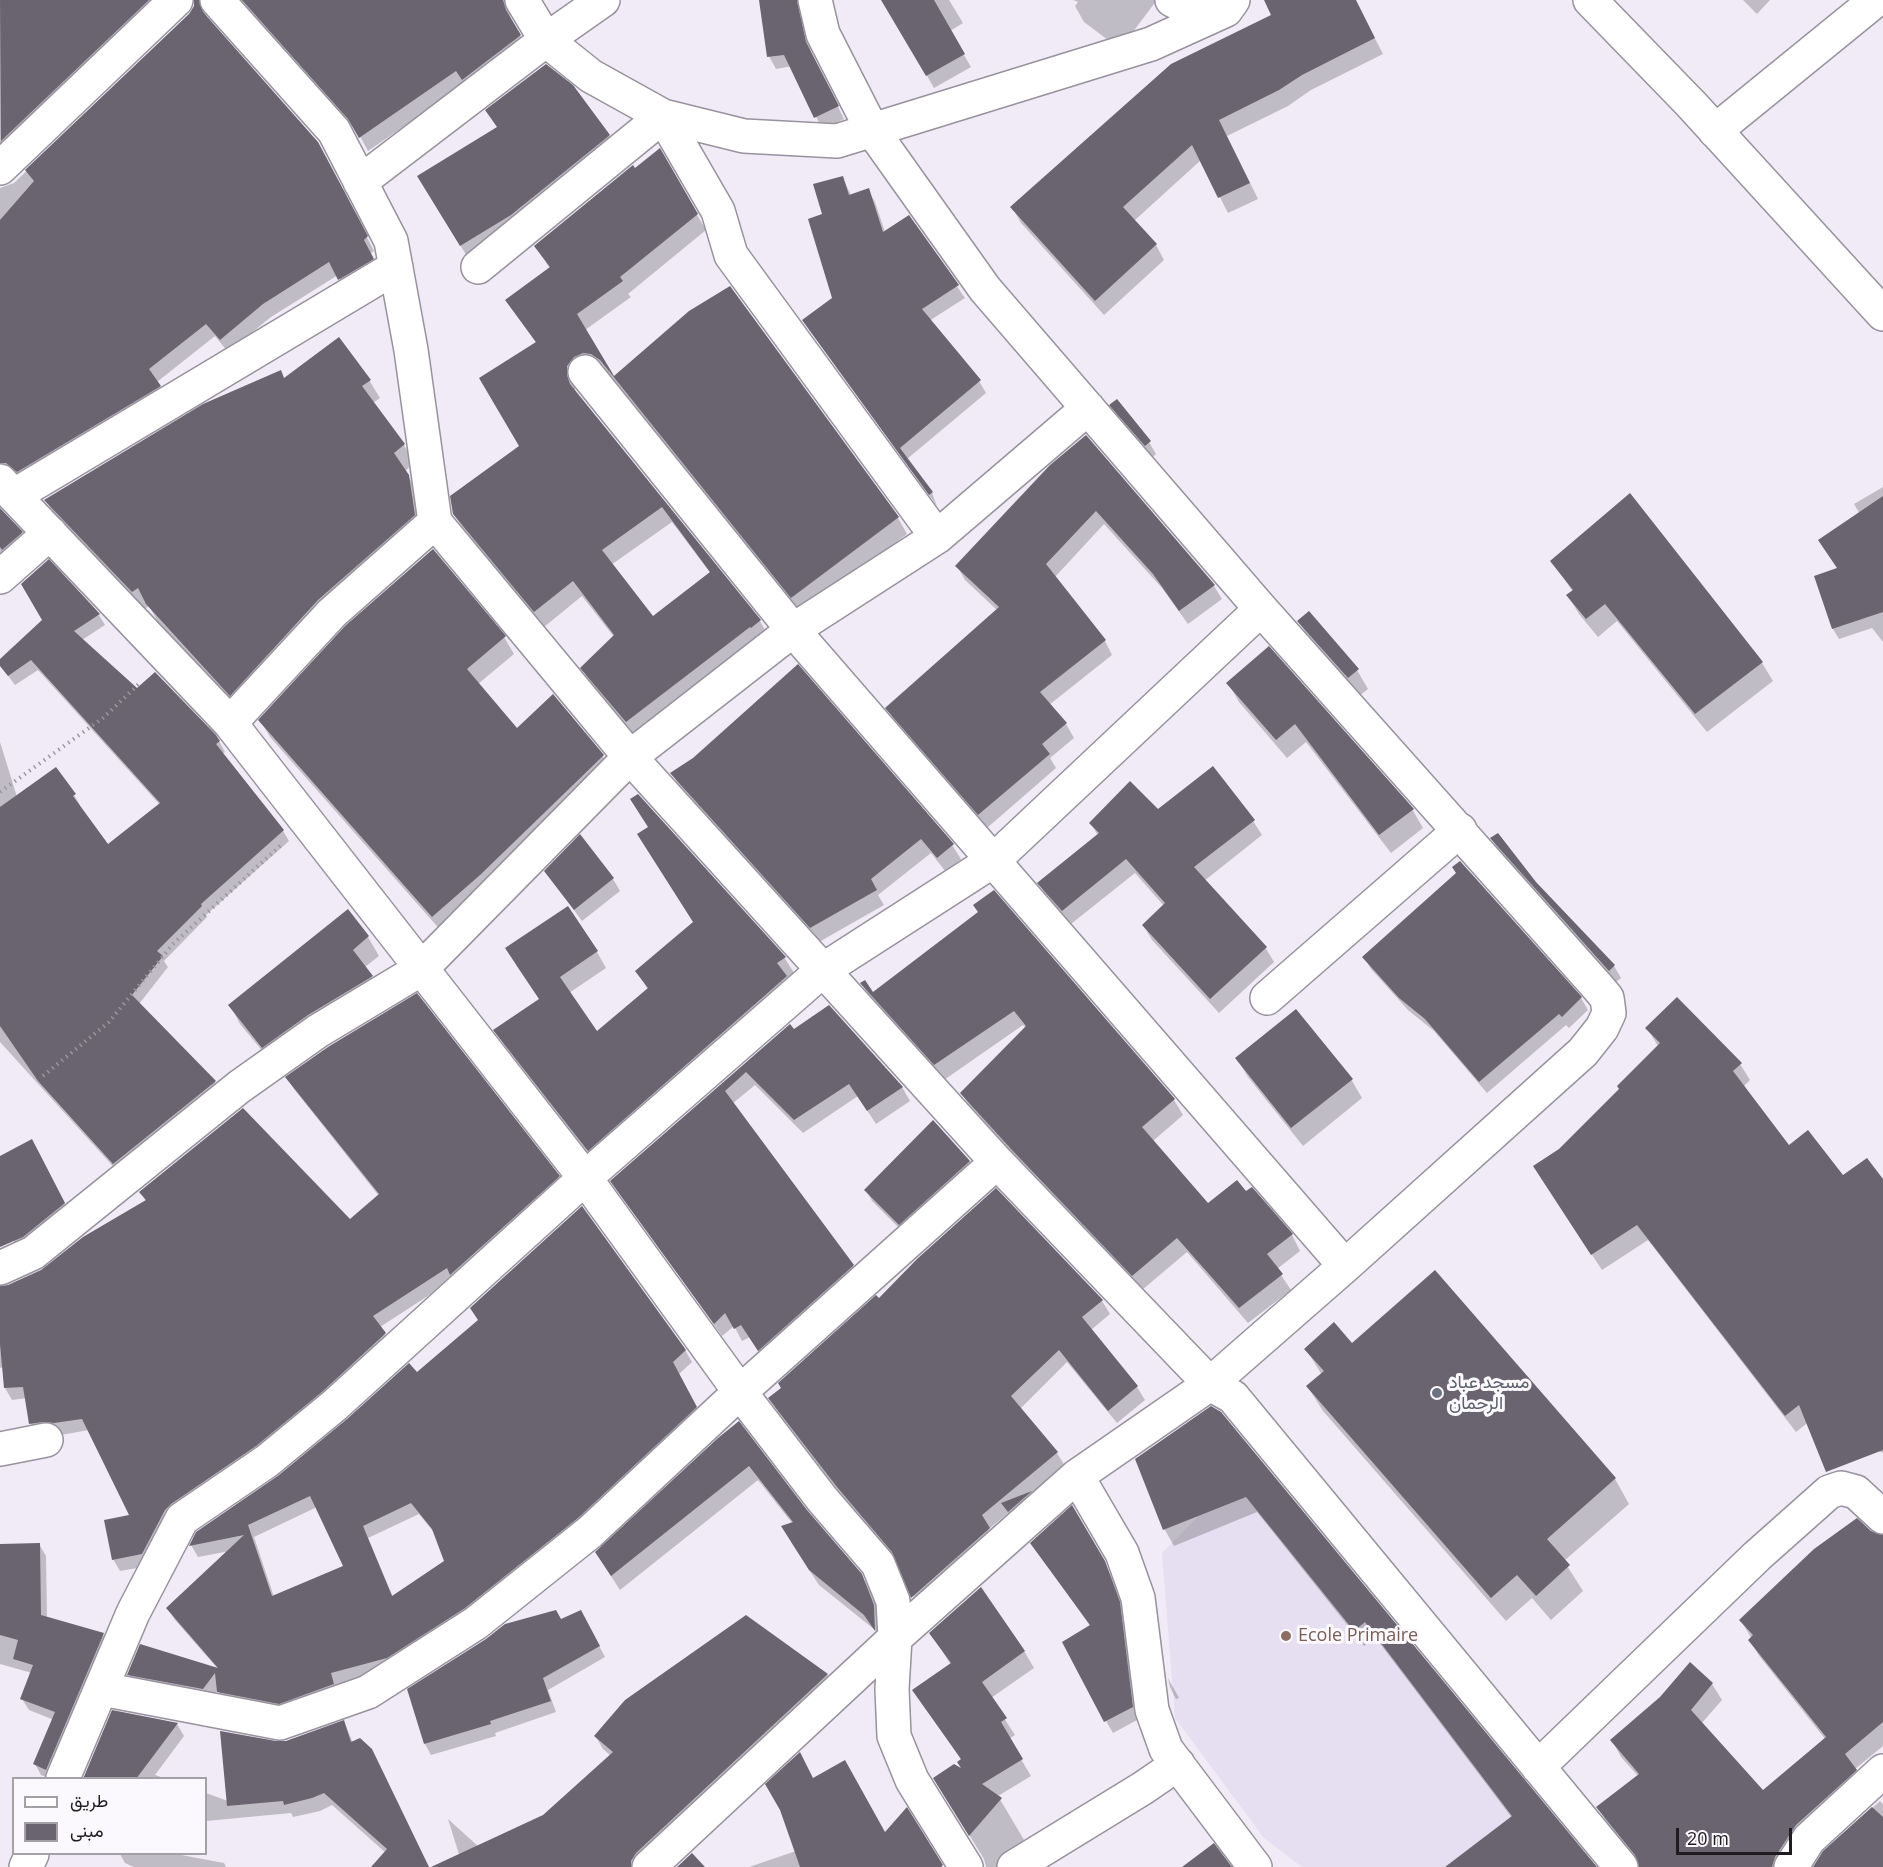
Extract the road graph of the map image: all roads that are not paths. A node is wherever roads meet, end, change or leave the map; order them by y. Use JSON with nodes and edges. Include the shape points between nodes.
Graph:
{"nodes":[{"id":1,"x":176,"y":0,"type":"edge"},
{"id":2,"x":217,"y":0,"type":"edge"},
{"id":3,"x":522,"y":0,"type":"edge"},
{"id":4,"x":603,"y":0,"type":"edge"},
{"id":5,"x":815,"y":0,"type":"edge"},
{"id":6,"x":1172,"y":0,"type":"edge"},
{"id":7,"x":1590,"y":0,"type":"edge"},
{"id":8,"x":1876,"y":0,"type":"edge"},
{"id":9,"x":1221,"y":9,"type":"edge"},
{"id":10,"x":546,"y":40,"type":"junction"},
{"id":11,"x":663,"y":116,"type":"junction"},
{"id":12,"x":872,"y":130,"type":"junction"},
{"id":13,"x":1715,"y":131,"type":"junction"},
{"id":14,"x":0,"y":168,"type":"edge"},
{"id":15,"x":360,"y":182,"type":"junction"},
{"id":16,"x":396,"y":267,"type":"junction"},
{"id":17,"x":478,"y":267,"type":"dead end"},
{"id":18,"x":1883,"y":314,"type":"edge"},
{"id":19,"x":585,"y":372,"type":"dead end"},
{"id":20,"x":1088,"y":408,"type":"junction"},
{"id":21,"x":8,"y":488,"type":"edge"},
{"id":22,"x":435,"y":522,"type":"junction"},
{"id":23,"x":50,"y":532,"type":"junction"},
{"id":24,"x":937,"y":537,"type":"junction"},
{"id":25,"x":0,"y":577,"type":"edge"},
{"id":26,"x":1261,"y":609,"type":"junction"},
{"id":27,"x":793,"y":630,"type":"junction"},
{"id":28,"x":230,"y":723,"type":"junction"},
{"id":29,"x":630,"y":757,"type":"junction"},
{"id":30,"x":1460,"y":830,"type":"junction"},
{"id":31,"x":994,"y":860,"type":"junction"},
{"id":32,"x":421,"y":969,"type":"junction"},
{"id":33,"x":823,"y":970,"type":"junction"},
{"id":34,"x":1267,"y":998,"type":"dead end"},
{"id":35,"x":997,"y":1162,"type":"junction"},
{"id":36,"x":585,"y":1179,"type":"junction"},
{"id":37,"x":1345,"y":1266,"type":"junction"},
{"id":38,"x":0,"y":1268,"type":"edge"},
{"id":39,"x":1210,"y":1384,"type":"junction"},
{"id":40,"x":740,"y":1392,"type":"junction"},
{"id":41,"x":46,"y":1440,"type":"dead end"},
{"id":42,"x":0,"y":1449,"type":"edge"},
{"id":43,"x":1077,"y":1476,"type":"junction"},
{"id":44,"x":1883,"y":1517,"type":"edge"},
{"id":45,"x":896,"y":1638,"type":"junction"},
{"id":46,"x":864,"y":1667,"type":"junction"},
{"id":47,"x":102,"y":1689,"type":"junction"},
{"id":48,"x":892,"y":1689,"type":"junction"},
{"id":49,"x":1178,"y":1764,"type":"junction"},
{"id":50,"x":1538,"y":1767,"type":"junction"},
{"id":51,"x":1883,"y":1771,"type":"edge"},
{"id":52,"x":64,"y":1777,"type":"edge"},
{"id":53,"x":1255,"y":1864,"type":"edge"},
{"id":54,"x":962,"y":1865,"type":"edge"},
{"id":55,"x":649,"y":1867,"type":"edge"},
{"id":56,"x":1014,"y":1867,"type":"edge"},
{"id":57,"x":1621,"y":1867,"type":"edge"},
{"id":58,"x":1791,"y":1867,"type":"edge"}],
"edges":[{"from":1,"to":14,"type":"street"},
{"from":2,"to":15,"type":"street","via":[[334,131]]},
{"from":3,"to":10,"type":"street"},
{"from":4,"to":10,"type":"street"},
{"from":5,"to":12,"type":"street","via":[[823,34]]},
{"from":6,"to":9,"type":"street"},
{"from":7,"to":13,"type":"street"},
{"from":8,"to":13,"type":"street"},
{"from":9,"to":12,"type":"street","via":[[1151,44]]},
{"from":10,"to":11,"type":"street","via":[[591,76]]},
{"from":10,"to":15,"type":"street"},
{"from":11,"to":12,"type":"street","via":[[744,136],[837,141]]},
{"from":11,"to":17,"type":"street"},
{"from":11,"to":24,"type":"street","via":[[718,211],[731,255]]},
{"from":12,"to":20,"type":"street","via":[[985,289]]},
{"from":13,"to":18,"type":"street"},
{"from":15,"to":16,"type":"street","via":[[391,241]]},
{"from":16,"to":21,"type":"street"},
{"from":16,"to":22,"type":"street"},
{"from":19,"to":27,"type":"street"},
{"from":20,"to":24,"type":"street"},
{"from":20,"to":26,"type":"street"},
{"from":21,"to":23,"type":"street"},
{"from":22,"to":28,"type":"street","via":[[332,613]]},
{"from":22,"to":29,"type":"street"},
{"from":23,"to":25,"type":"street"},
{"from":23,"to":28,"type":"street"},
{"from":24,"to":27,"type":"street"},
{"from":26,"to":30,"type":"street"},
{"from":26,"to":31,"type":"street"},
{"from":27,"to":29,"type":"street"},
{"from":27,"to":31,"type":"street"},
{"from":28,"to":32,"type":"street"},
{"from":29,"to":32,"type":"street"},
{"from":29,"to":33,"type":"street"},
{"from":30,"to":34,"type":"street"},
{"from":30,"to":37,"type":"street","via":[[1596,984],[1607,998],[1609,1013],[1583,1052]]},
{"from":31,"to":33,"type":"street"},
{"from":31,"to":37,"type":"street"},
{"from":32,"to":36,"type":"street"},
{"from":32,"to":38,"type":"street","via":[[318,1031],[239,1087],[33,1253]]},
{"from":33,"to":35,"type":"street"},
{"from":33,"to":36,"type":"street"},
{"from":35,"to":39,"type":"street"},
{"from":35,"to":40,"type":"street"},
{"from":36,"to":40,"type":"street"},
{"from":36,"to":47,"type":"street","via":[[335,1405],[267,1461],[182,1519],[134,1613]]},
{"from":37,"to":39,"type":"street"},
{"from":39,"to":43,"type":"street"},
{"from":39,"to":50,"type":"street","via":[[1233,1397]]},
{"from":40,"to":45,"type":"street","via":[[822,1499],[878,1564],[893,1601]]},
{"from":40,"to":47,"type":"street","via":[[590,1532],[476,1623],[368,1692],[280,1723]]},
{"from":41,"to":42,"type":"street"},
{"from":43,"to":45,"type":"street"},
{"from":43,"to":49,"type":"street","via":[[1122,1553],[1138,1598],[1152,1710],[1166,1749]]},
{"from":44,"to":50,"type":"street","via":[[1856,1492],[1841,1488],[1828,1492]]},
{"from":45,"to":46,"type":"street"},
{"from":45,"to":48,"type":"street"},
{"from":46,"to":48,"type":"street"},
{"from":46,"to":55,"type":"street"},
{"from":47,"to":52,"type":"street"},
{"from":48,"to":54,"type":"street","via":[[894,1736],[912,1780]]},
{"from":49,"to":53,"type":"street"},
{"from":49,"to":56,"type":"street"},
{"from":50,"to":57,"type":"street"},
{"from":51,"to":58,"type":"street","via":[[1809,1839]]}]}
